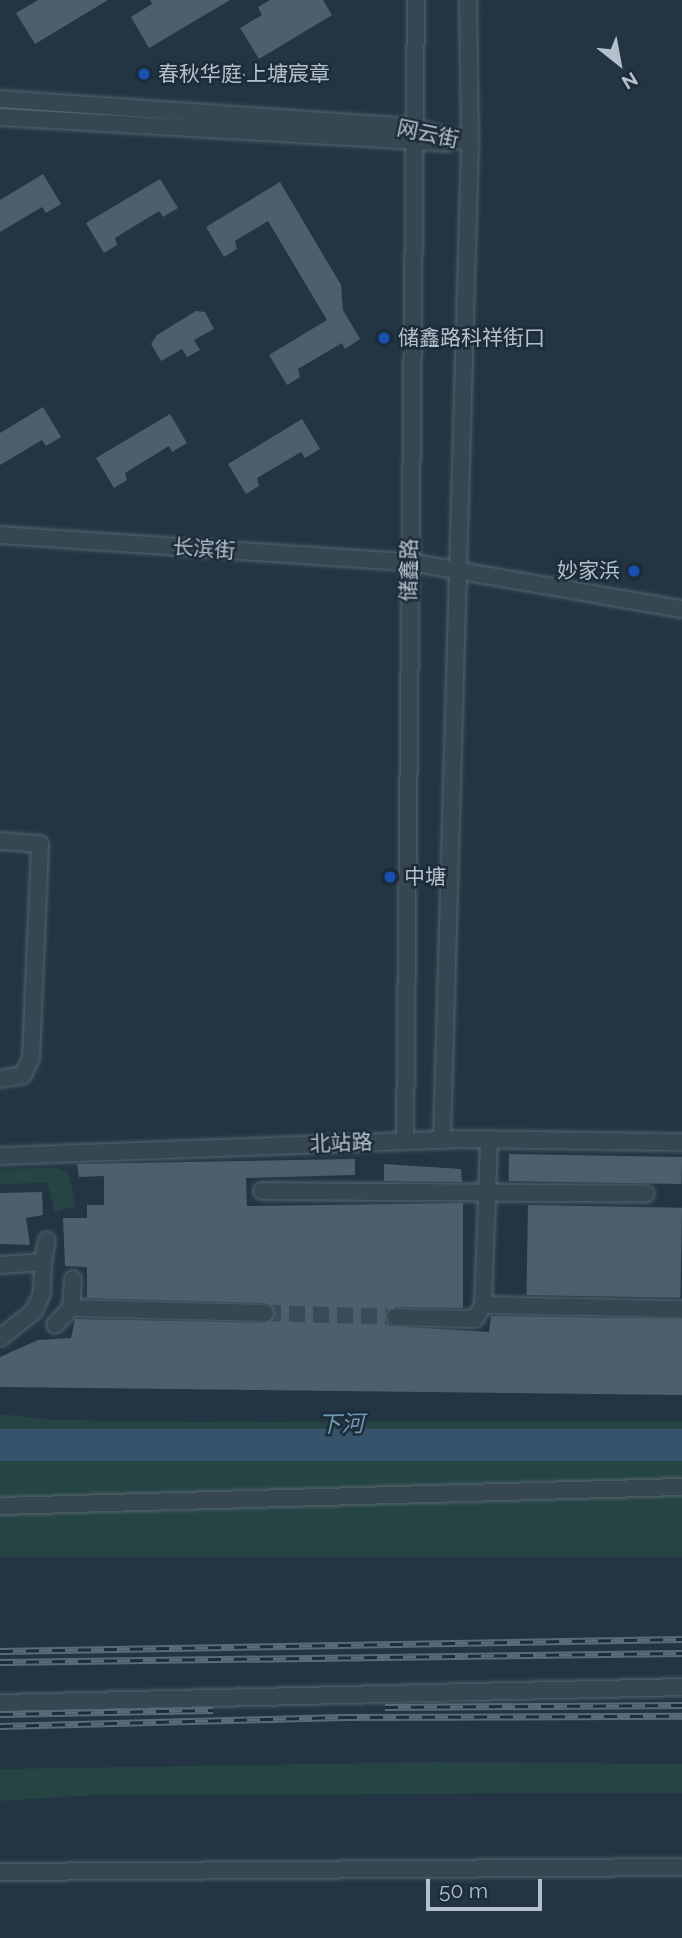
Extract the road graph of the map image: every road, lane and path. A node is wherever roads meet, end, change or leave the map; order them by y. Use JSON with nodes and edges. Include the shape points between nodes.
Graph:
{"nodes":[{"id":1,"x":416,"y":0,"type":"edge"},
{"id":2,"x":468,"y":0,"type":"edge"},
{"id":3,"x":0,"y":99,"type":"edge"},
{"id":4,"x":0,"y":117,"type":"edge"},
{"id":5,"x":412,"y":135,"type":"junction"},
{"id":6,"x":470,"y":143,"type":"junction"},
{"id":7,"x":0,"y":536,"type":"edge"},
{"id":8,"x":409,"y":562,"type":"junction"},
{"id":9,"x":459,"y":569,"type":"junction"},
{"id":10,"x":682,"y":609,"type":"edge"},
{"id":11,"x":0,"y":841,"type":"edge"},
{"id":12,"x":0,"y":1079,"type":"edge"},
{"id":13,"x":489,"y":1139,"type":"junction"},
{"id":14,"x":442,"y":1140,"type":"junction"},
{"id":15,"x":405,"y":1141,"type":"junction"},
{"id":16,"x":682,"y":1142,"type":"edge"},
{"id":17,"x":0,"y":1156,"type":"edge"},
{"id":18,"x":262,"y":1191,"type":"dead end"},
{"id":19,"x":487,"y":1194,"type":"junction"},
{"id":20,"x":646,"y":1194,"type":"dead end"},
{"id":21,"x":47,"y":1240,"type":"dead end"},
{"id":22,"x":43,"y":1262,"type":"junction"},
{"id":23,"x":0,"y":1265,"type":"edge"},
{"id":24,"x":73,"y":1279,"type":"dead end"},
{"id":25,"x":483,"y":1306,"type":"junction"},
{"id":26,"x":71,"y":1308,"type":"junction"},
{"id":27,"x":682,"y":1309,"type":"edge"},
{"id":28,"x":265,"y":1313,"type":"tunnel mouth"},
{"id":29,"x":395,"y":1317,"type":"tunnel mouth"},
{"id":30,"x":55,"y":1325,"type":"dead end"},
{"id":31,"x":0,"y":1338,"type":"edge"},
{"id":32,"x":682,"y":1487,"type":"edge"},
{"id":33,"x":0,"y":1506,"type":"edge"},
{"id":34,"x":682,"y":1687,"type":"edge"},
{"id":35,"x":0,"y":1703,"type":"edge"},
{"id":36,"x":682,"y":1867,"type":"edge"},
{"id":37,"x":0,"y":1872,"type":"edge"}],
"edges":[{"from":1,"to":5,"type":"street","name":"储鑫路"},
{"from":2,"to":6,"type":"street"},
{"from":3,"to":5,"type":"street","name":"网云街"},
{"from":4,"to":5,"type":"street","name":"网云街"},
{"from":5,"to":6,"type":"street","name":"网云街"},
{"from":5,"to":8,"type":"street","name":"储鑫路","via":[[416,339]]},
{"from":6,"to":9,"type":"street"},
{"from":7,"to":8,"type":"street","name":"长滨街"},
{"from":8,"to":9,"type":"street","name":"长滨街"},
{"from":8,"to":15,"type":"street","name":"储鑫路"},
{"from":9,"to":10,"type":"street","name":"长滨街"},
{"from":9,"to":14,"type":"street"},
{"from":11,"to":12,"type":"street","via":[[40,844],[32,1058],[23,1074]]},
{"from":13,"to":14,"type":"street","name":"北站路"},
{"from":13,"to":16,"type":"street","name":"北站路"},
{"from":13,"to":19,"type":"street"},
{"from":14,"to":15,"type":"street","name":"北站路"},
{"from":15,"to":17,"type":"street","name":"北站路"},
{"from":18,"to":19,"type":"street"},
{"from":19,"to":20,"type":"street"},
{"from":19,"to":25,"type":"street"},
{"from":21,"to":22,"type":"street"},
{"from":22,"to":23,"type":"street"},
{"from":22,"to":31,"type":"street","via":[[42,1293],[34,1311]]},
{"from":24,"to":26,"type":"street"},
{"from":25,"to":27,"type":"street"},
{"from":25,"to":29,"type":"street","via":[[475,1319]]},
{"from":26,"to":28,"type":"street"},
{"from":26,"to":30,"type":"street"},
{"from":32,"to":33,"type":"street"},
{"from":34,"to":35,"type":"street"},
{"from":36,"to":37,"type":"street"}]}
